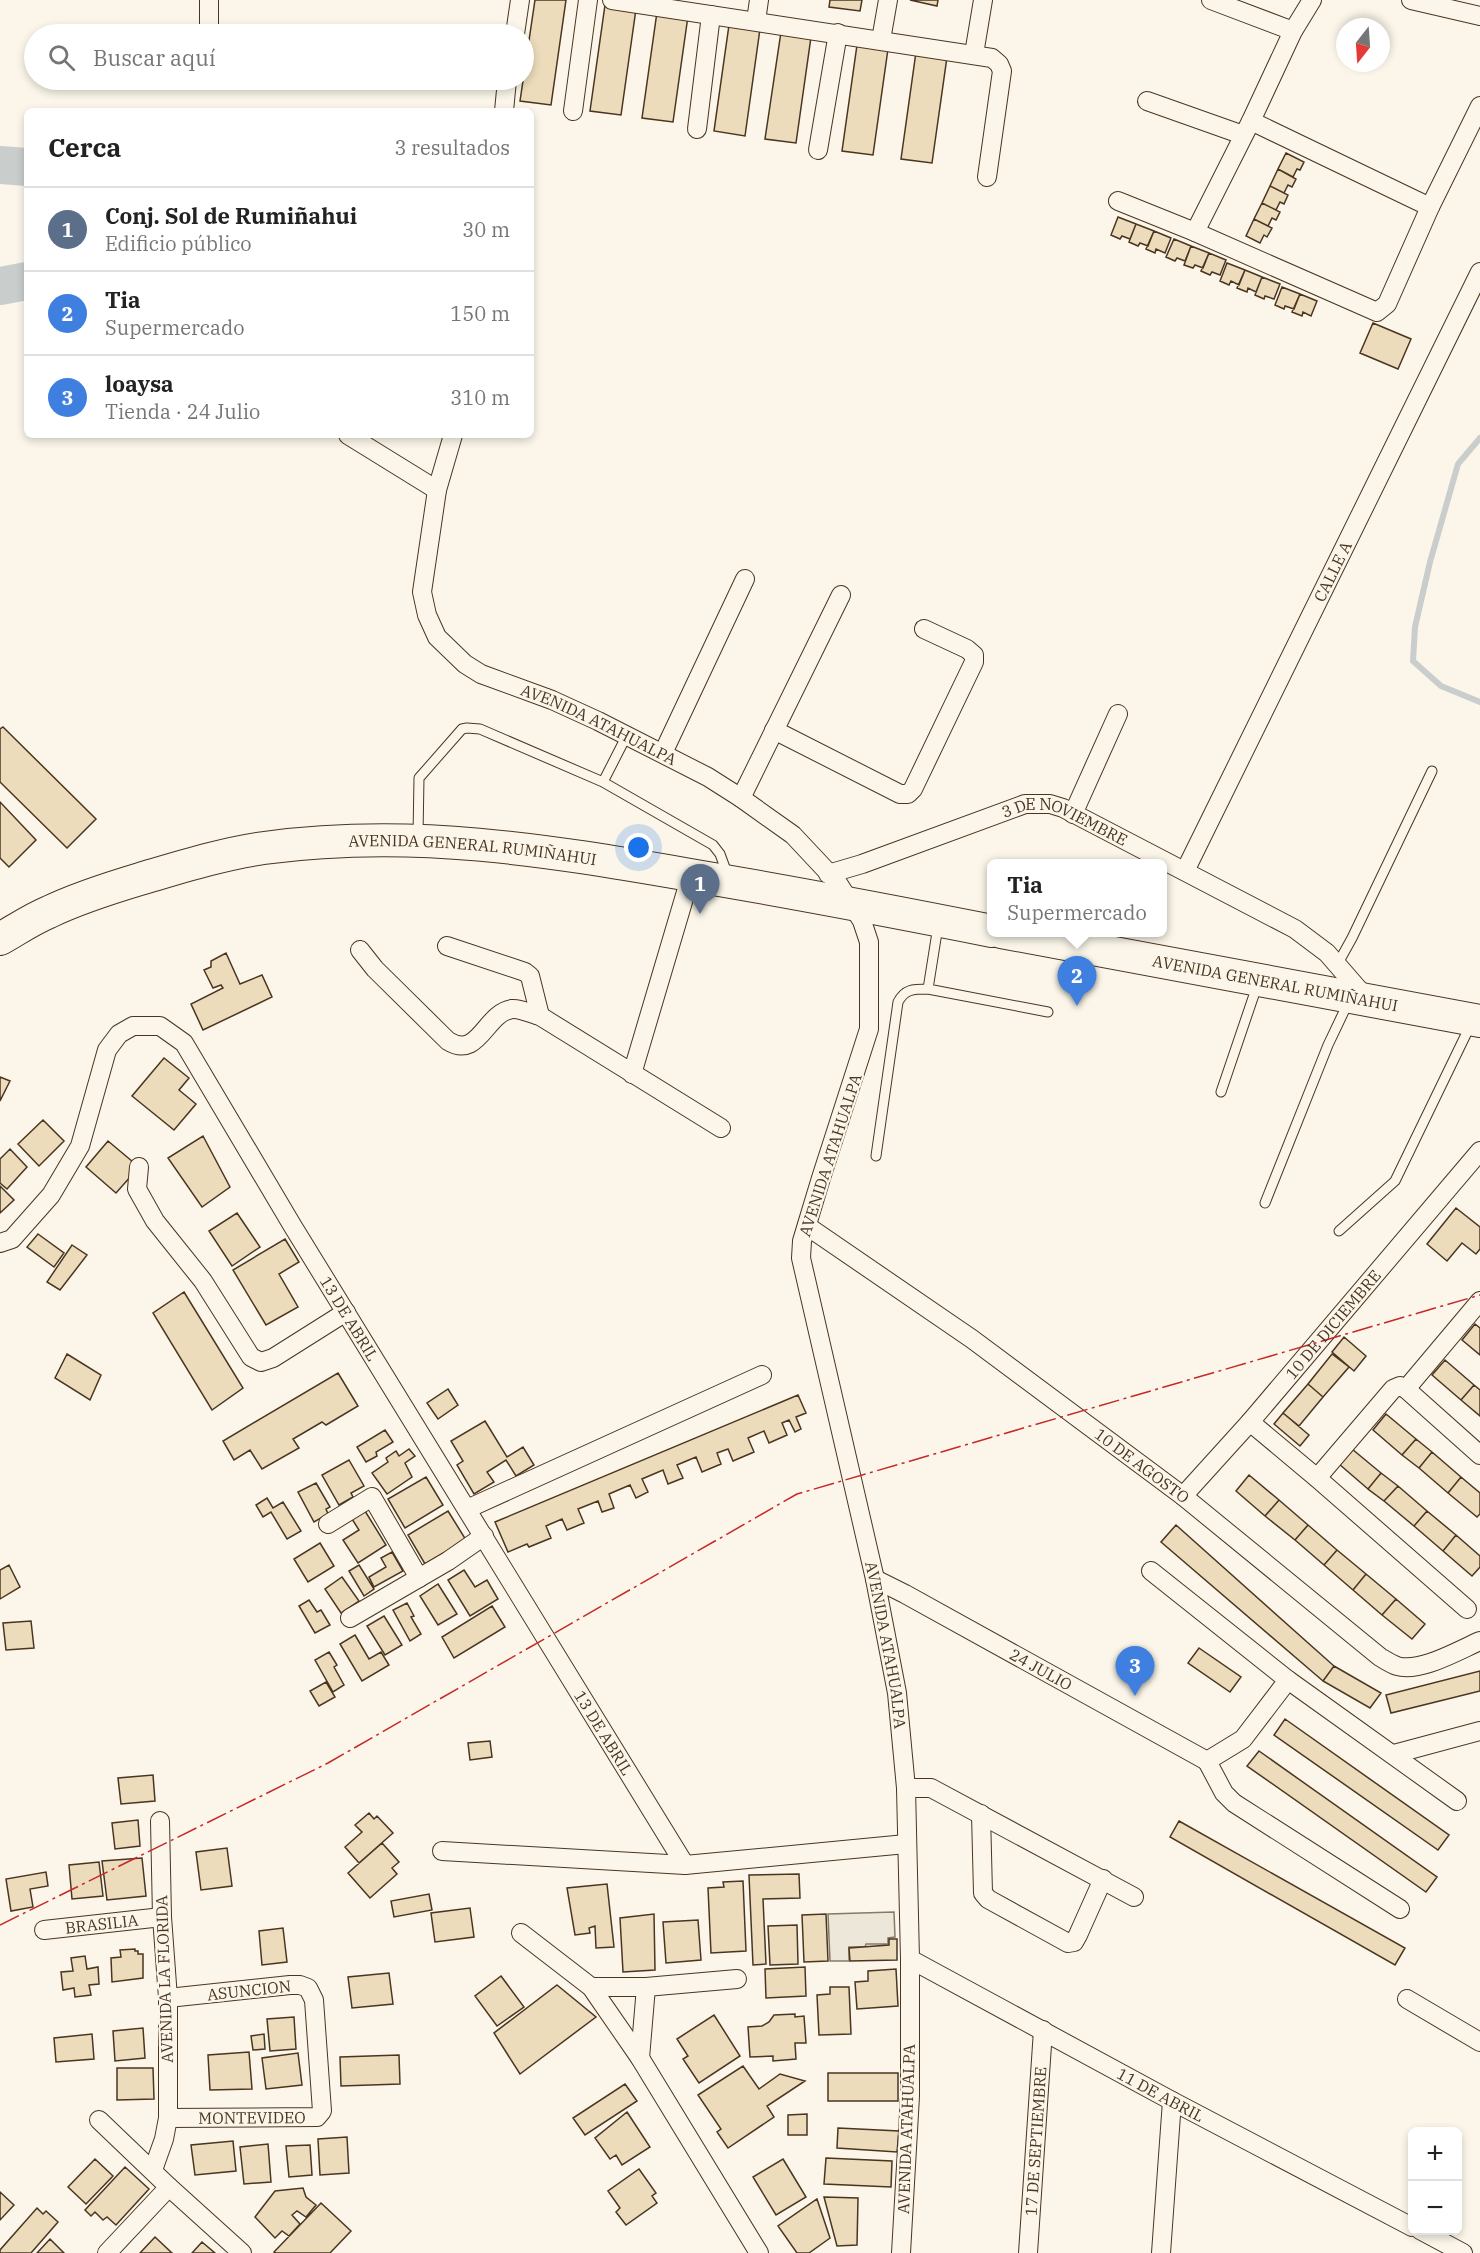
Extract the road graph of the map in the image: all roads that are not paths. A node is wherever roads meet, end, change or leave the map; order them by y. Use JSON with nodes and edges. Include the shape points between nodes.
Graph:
{"nodes":[{"id":1,"x":209,"y":0,"type":"edge"},
{"id":2,"x":520,"y":0,"type":"edge"},
{"id":3,"x":588,"y":0,"type":"edge"},
{"id":4,"x":612,"y":0,"type":"edge"},
{"id":5,"x":759,"y":0,"type":"edge"},
{"id":6,"x":888,"y":0,"type":"edge"},
{"id":7,"x":984,"y":0,"type":"edge"},
{"id":8,"x":1211,"y":0,"type":"edge"},
{"id":9,"x":1312,"y":0,"type":"edge"},
{"id":10,"x":1412,"y":0,"type":"edge"},
{"id":11,"x":711,"y":15,"type":"junction"},
{"id":12,"x":1480,"y":16,"type":"edge"},
{"id":13,"x":756,"y":21,"type":"junction"},
{"id":14,"x":209,"y":24,"type":"edge"},
{"id":15,"x":516,"y":24,"type":"edge"},
{"id":16,"x":1293,"y":31,"type":"junction"},
{"id":17,"x":838,"y":33,"type":"junction"},
{"id":18,"x":881,"y":40,"type":"junction"},
{"id":19,"x":974,"y":54,"type":"junction"},
{"id":20,"x":506,"y":90,"type":"edge"},
{"id":21,"x":1147,"y":101,"type":"dead end"},
{"id":22,"x":1480,"y":106,"type":"edge"},
{"id":23,"x":504,"y":108,"type":"edge"},
{"id":24,"x":573,"y":111,"type":"dead end"},
{"id":25,"x":1247,"y":128,"type":"junction"},
{"id":26,"x":697,"y":129,"type":"dead end"},
{"id":27,"x":818,"y":150,"type":"dead end"},
{"id":28,"x":987,"y":177,"type":"dead end"},
{"id":29,"x":1118,"y":201,"type":"dead end"},
{"id":30,"x":1430,"y":207,"type":"junction"},
{"id":31,"x":1195,"y":232,"type":"junction"},
{"id":32,"x":1480,"y":272,"type":"edge"},
{"id":33,"x":353,"y":438,"type":"edge"},
{"id":34,"x":452,"y":438,"type":"edge"},
{"id":35,"x":437,"y":490,"type":"junction"},
{"id":36,"x":745,"y":579,"type":"dead end"},
{"id":37,"x":841,"y":596,"type":"dead end"},
{"id":38,"x":924,"y":629,"type":"dead end"},
{"id":39,"x":1118,"y":714,"type":"dead end"},
{"id":40,"x":774,"y":730,"type":"junction"},
{"id":41,"x":627,"y":735,"type":"junction"},
{"id":42,"x":663,"y":753,"type":"junction"},
{"id":43,"x":1432,"y":771,"type":"dead end"},
{"id":44,"x":603,"y":782,"type":"junction"},
{"id":45,"x":741,"y":798,"type":"junction"},
{"id":46,"x":1073,"y":814,"type":"junction"},
{"id":47,"x":418,"y":841,"type":"junction"},
{"id":48,"x":1161,"y":859,"type":"edge"},
{"id":49,"x":1167,"y":862,"type":"edge"},
{"id":50,"x":1185,"y":871,"type":"junction"},
{"id":51,"x":828,"y":874,"type":"junction"},
{"id":52,"x":691,"y":875,"type":"junction"},
{"id":53,"x":729,"y":880,"type":"junction"},
{"id":54,"x":850,"y":903,"type":"junction"},
{"id":55,"x":939,"y":921,"type":"junction"},
{"id":56,"x":987,"y":930,"type":"edge"},
{"id":57,"x":5,"y":934,"type":"edge"},
{"id":58,"x":1023,"y":937,"type":"edge"},
{"id":59,"x":447,"y":946,"type":"dead end"},
{"id":60,"x":360,"y":950,"type":"dead end"},
{"id":61,"x":1337,"y":964,"type":"junction"},
{"id":62,"x":1259,"y":980,"type":"junction"},
{"id":63,"x":928,"y":989,"type":"junction"},
{"id":64,"x":1359,"y":998,"type":"junction"},
{"id":65,"x":1048,"y":1012,"type":"dead end"},
{"id":66,"x":540,"y":1016,"type":"junction"},
{"id":67,"x":1477,"y":1020,"type":"edge"},
{"id":68,"x":632,"y":1074,"type":"junction"},
{"id":69,"x":1221,"y":1092,"type":"dead end"},
{"id":70,"x":721,"y":1128,"type":"dead end"},
{"id":71,"x":1480,"y":1151,"type":"edge"},
{"id":72,"x":876,"y":1156,"type":"dead end"},
{"id":73,"x":139,"y":1167,"type":"dead end"},
{"id":74,"x":1265,"y":1203,"type":"dead end"},
{"id":75,"x":807,"y":1226,"type":"junction"},
{"id":76,"x":1339,"y":1232,"type":"dead end"},
{"id":77,"x":0,"y":1243,"type":"edge"},
{"id":78,"x":1480,"y":1301,"type":"edge"},
{"id":79,"x":346,"y":1312,"type":"junction"},
{"id":80,"x":762,"y":1375,"type":"dead end"},
{"id":81,"x":1406,"y":1389,"type":"junction"},
{"id":82,"x":1250,"y":1422,"type":"junction"},
{"id":83,"x":1480,"y":1455,"type":"edge"},
{"id":84,"x":1317,"y":1478,"type":"junction"},
{"id":85,"x":1183,"y":1496,"type":"junction"},
{"id":86,"x":467,"y":1509,"type":"junction"},
{"id":87,"x":328,"y":1524,"type":"dead end"},
{"id":88,"x":484,"y":1536,"type":"junction"},
{"id":89,"x":1151,"y":1571,"type":"dead end"},
{"id":90,"x":419,"y":1578,"type":"junction"},
{"id":91,"x":875,"y":1579,"type":"junction"},
{"id":92,"x":1467,"y":1609,"type":"dead end"},
{"id":93,"x":350,"y":1618,"type":"dead end"},
{"id":94,"x":1480,"y":1641,"type":"edge"},
{"id":95,"x":1288,"y":1680,"type":"junction"},
{"id":96,"x":1480,"y":1731,"type":"edge"},
{"id":97,"x":1394,"y":1754,"type":"junction"},
{"id":98,"x":1206,"y":1761,"type":"junction"},
{"id":99,"x":906,"y":1788,"type":"junction"},
{"id":100,"x":1457,"y":1801,"type":"dead end"},
{"id":101,"x":981,"y":1814,"type":"junction"},
{"id":102,"x":160,"y":1821,"type":"dead end"},
{"id":103,"x":906,"y":1844,"type":"junction"},
{"id":104,"x":442,"y":1851,"type":"dead end"},
{"id":105,"x":685,"y":1865,"type":"junction"},
{"id":106,"x":1102,"y":1879,"type":"junction"},
{"id":107,"x":1134,"y":1897,"type":"dead end"},
{"id":108,"x":1400,"y":1909,"type":"dead end"},
{"id":109,"x":162,"y":1917,"type":"junction"},
{"id":110,"x":44,"y":1930,"type":"dead end"},
{"id":111,"x":521,"y":1934,"type":"dead end"},
{"id":112,"x":910,"y":1959,"type":"junction"},
{"id":113,"x":737,"y":1979,"type":"dead end"},
{"id":114,"x":591,"y":1987,"type":"junction"},
{"id":115,"x":646,"y":1987,"type":"junction"},
{"id":116,"x":168,"y":1998,"type":"junction"},
{"id":117,"x":1407,"y":1999,"type":"dead end"},
{"id":118,"x":1043,"y":2030,"type":"junction"},
{"id":119,"x":1480,"y":2042,"type":"edge"},
{"id":120,"x":640,"y":2058,"type":"junction"},
{"id":121,"x":322,"y":2100,"type":"joint"},
{"id":122,"x":1172,"y":2101,"type":"junction"},
{"id":123,"x":168,"y":2118,"type":"junction"},
{"id":124,"x":99,"y":2120,"type":"dead end"},
{"id":125,"x":153,"y":2170,"type":"junction"},
{"id":126,"x":169,"y":2187,"type":"junction"},
{"id":127,"x":1408,"y":2224,"type":"edge"},
{"id":128,"x":1429,"y":2235,"type":"edge"},
{"id":129,"x":107,"y":2253,"type":"edge"},
{"id":130,"x":242,"y":2253,"type":"edge"},
{"id":131,"x":759,"y":2253,"type":"edge"},
{"id":132,"x":900,"y":2253,"type":"edge"},
{"id":133,"x":1028,"y":2253,"type":"edge"},
{"id":134,"x":1161,"y":2253,"type":"edge"},
{"id":135,"x":1462,"y":2253,"type":"edge"}],
"edges":[{"from":1,"to":14,"type":"street"},
{"from":2,"to":15,"type":"street"},
{"from":3,"to":24,"type":"street"},
{"from":4,"to":11,"type":"street"},
{"from":5,"to":13,"type":"street"},
{"from":6,"to":18,"type":"street"},
{"from":7,"to":19,"type":"street"},
{"from":8,"to":16,"type":"street"},
{"from":9,"to":16,"type":"street"},
{"from":10,"to":12,"type":"street"},
{"from":11,"to":13,"type":"street"},
{"from":11,"to":26,"type":"street"},
{"from":13,"to":17,"type":"street"},
{"from":16,"to":25,"type":"street"},
{"from":17,"to":18,"type":"street"},
{"from":17,"to":27,"type":"street"},
{"from":18,"to":19,"type":"street"},
{"from":19,"to":28,"type":"street","via":[[992,58],[1002,72]]},
{"from":20,"to":23,"type":"street"},
{"from":21,"to":25,"type":"street"},
{"from":22,"to":30,"type":"street"},
{"from":25,"to":30,"type":"street"},
{"from":25,"to":31,"type":"street"},
{"from":29,"to":31,"type":"street"},
{"from":30,"to":31,"type":"street","via":[[1387,304],[1377,312]]},
{"from":32,"to":50,"type":"street","name":"CALLE A"},
{"from":33,"to":35,"type":"street"},
{"from":34,"to":35,"type":"street","name":"AVENIDA ATAHUALPA"},
{"from":35,"to":41,"type":"street","name":"AVENIDA ATAHUALPA","via":[[422,592],[437,637],[481,674],[552,700]]},
{"from":36,"to":42,"type":"street"},
{"from":37,"to":40,"type":"street"},
{"from":38,"to":40,"type":"street","via":[[967,649],[974,655],[974,662],[908,794],[900,794]]},
{"from":39,"to":46,"type":"street"},
{"from":40,"to":45,"type":"street"},
{"from":41,"to":42,"type":"street","name":"AVENIDA ATAHUALPA"},
{"from":41,"to":44,"type":"lane"},
{"from":42,"to":45,"type":"street","name":"AVENIDA ATAHUALPA"},
{"from":43,"to":61,"type":"lane"},
{"from":44,"to":47,"type":"lane","via":[[480,729],[462,729],[419,778]]},
{"from":44,"to":53,"type":"lane","via":[[713,845]]},
{"from":45,"to":51,"type":"street","name":"AVENIDA ATAHUALPA","via":[[793,835]]},
{"from":46,"to":48,"type":"street","name":"3 DE NOVIEMBRE"},
{"from":46,"to":51,"type":"street","name":"3 DE NOVIEMBRE","via":[[1050,804],[1025,804]]},
{"from":47,"to":52,"type":"highway","name":"AVENIDA GENERAL RUMIÑAHUI","via":[[526,849]]},
{"from":47,"to":57,"type":"highway","name":"AVENIDA GENERAL RUMIÑAHUI","via":[[340,841],[262,848],[185,865],[49,911]]},
{"from":49,"to":50,"type":"street","name":"3 DE NOVIEMBRE"},
{"from":50,"to":61,"type":"street","name":"3 DE NOVIEMBRE","via":[[1296,929]]},
{"from":51,"to":54,"type":"street","name":"AVENIDA ATAHUALPA"},
{"from":52,"to":53,"type":"highway","name":"AVENIDA GENERAL RUMIÑAHUI"},
{"from":52,"to":68,"type":"street"},
{"from":53,"to":54,"type":"highway","name":"AVENIDA GENERAL RUMIÑAHUI"},
{"from":54,"to":55,"type":"highway","name":"AVENIDA GENERAL RUMIÑAHUI"},
{"from":54,"to":75,"type":"street","name":"AVENIDA ATAHUALPA","via":[[869,942],[869,1029]]},
{"from":55,"to":56,"type":"highway","name":"AVENIDA GENERAL RUMIÑAHUI"},
{"from":55,"to":63,"type":"lane"},
{"from":58,"to":62,"type":"highway","name":"AVENIDA GENERAL RUMIÑAHUI"},
{"from":59,"to":66,"type":"street","via":[[525,972],[530,976]]},
{"from":60,"to":66,"type":"street","via":[[458,1047],[471,1043],[508,1010],[515,1008]]},
{"from":61,"to":64,"type":"street","name":"3 DE NOVIEMBRE"},
{"from":62,"to":64,"type":"highway","name":"AVENIDA GENERAL RUMIÑAHUI"},
{"from":62,"to":69,"type":"lane"},
{"from":63,"to":65,"type":"lane"},
{"from":63,"to":72,"type":"lane","via":[[909,990],[898,1002]]},
{"from":64,"to":67,"type":"highway","name":"AVENIDA GENERAL RUMIÑAHUI"},
{"from":64,"to":74,"type":"lane","via":[[1328,1045]]},
{"from":66,"to":68,"type":"street"},
{"from":67,"to":76,"type":"lane","via":[[1395,1181]]},
{"from":68,"to":70,"type":"street"},
{"from":71,"to":82,"type":"street","name":"10 DE DICIEMBRE"},
{"from":73,"to":79,"type":"street","via":[[137,1190],[155,1221],[203,1281],[251,1357],[261,1362],[273,1358]]},
{"from":75,"to":85,"type":"street","name":"10 DE AGOSTO","via":[[972,1339]]},
{"from":75,"to":91,"type":"street","name":"AVENIDA ATAHUALPA","via":[[801,1258]]},
{"from":77,"to":79,"type":"street","name":"13 DE ABRIL","via":[[12,1239],[51,1196],[80,1146],[107,1050],[119,1034],[133,1026],[160,1026],[184,1043]]},
{"from":78,"to":81,"type":"street"},
{"from":79,"to":86,"type":"street","name":"13 DE ABRIL"},
{"from":80,"to":86,"type":"street"},
{"from":81,"to":83,"type":"street"},
{"from":81,"to":84,"type":"street","via":[[1393,1389]]},
{"from":82,"to":84,"type":"street"},
{"from":82,"to":85,"type":"street","name":"10 DE DICIEMBRE"},
{"from":84,"to":92,"type":"street"},
{"from":85,"to":94,"type":"street","name":"10 DE AGOSTO","via":[[1365,1646],[1398,1666],[1431,1662]]},
{"from":86,"to":88,"type":"street","name":"13 DE ABRIL"},
{"from":87,"to":90,"type":"street","via":[[372,1497]]},
{"from":88,"to":90,"type":"street"},
{"from":88,"to":105,"type":"street","name":"13 DE ABRIL"},
{"from":89,"to":95,"type":"street"},
{"from":90,"to":93,"type":"street"},
{"from":91,"to":98,"type":"street","name":"24 JULIO"},
{"from":91,"to":99,"type":"street","name":"AVENIDA ATAHUALPA","via":[[897,1693]]},
{"from":95,"to":97,"type":"street"},
{"from":95,"to":98,"type":"street","via":[[1243,1739]]},
{"from":96,"to":97,"type":"street"},
{"from":97,"to":100,"type":"street"},
{"from":98,"to":108,"type":"street","via":[[1224,1794],[1234,1803]]},
{"from":99,"to":101,"type":"street","via":[[931,1788]]},
{"from":99,"to":103,"type":"street","name":"AVENIDA ATAHUALPA"},
{"from":101,"to":106,"type":"street"},
{"from":101,"to":106,"type":"street","via":[[983,1893],[1068,1943],[1078,1935]]},
{"from":102,"to":109,"type":"street","name":"AVENIDA LA FLORIDA"},
{"from":103,"to":105,"type":"street"},
{"from":103,"to":112,"type":"street","name":"AVENIDA ATAHUALPA"},
{"from":104,"to":105,"type":"street"},
{"from":106,"to":107,"type":"street"},
{"from":109,"to":110,"type":"street","name":"BRASILIA"},
{"from":109,"to":116,"type":"street","name":"AVENIDA LA FLORIDA"},
{"from":111,"to":114,"type":"street"},
{"from":112,"to":118,"type":"street","name":"11 DE ABRIL"},
{"from":112,"to":132,"type":"street","name":"AVENIDA ATAHUALPA","via":[[910,2096]]},
{"from":113,"to":115,"type":"street"},
{"from":114,"to":115,"type":"street"},
{"from":114,"to":120,"type":"street"},
{"from":115,"to":120,"type":"street"},
{"from":116,"to":121,"type":"street","name":"ASUNCION","via":[[300,1985],[308,1988],[315,2009]]},
{"from":116,"to":123,"type":"street","name":"AVENIDA LA FLORIDA"},
{"from":117,"to":119,"type":"street"},
{"from":118,"to":122,"type":"street","name":"11 DE ABRIL"},
{"from":118,"to":133,"type":"street","name":"17 DE SEPTIEMBRE"},
{"from":120,"to":131,"type":"street"},
{"from":121,"to":123,"type":"street","name":"MONTEVIDEO","via":[[322,2111],[317,2117]]},
{"from":122,"to":127,"type":"street","name":"11 DE ABRIL"},
{"from":122,"to":134,"type":"street"},
{"from":123,"to":125,"type":"street","name":"AVENIDA LA FLORIDA"},
{"from":124,"to":125,"type":"street"},
{"from":125,"to":126,"type":"street"},
{"from":126,"to":129,"type":"street"},
{"from":126,"to":130,"type":"street"},
{"from":128,"to":135,"type":"street"}]}
